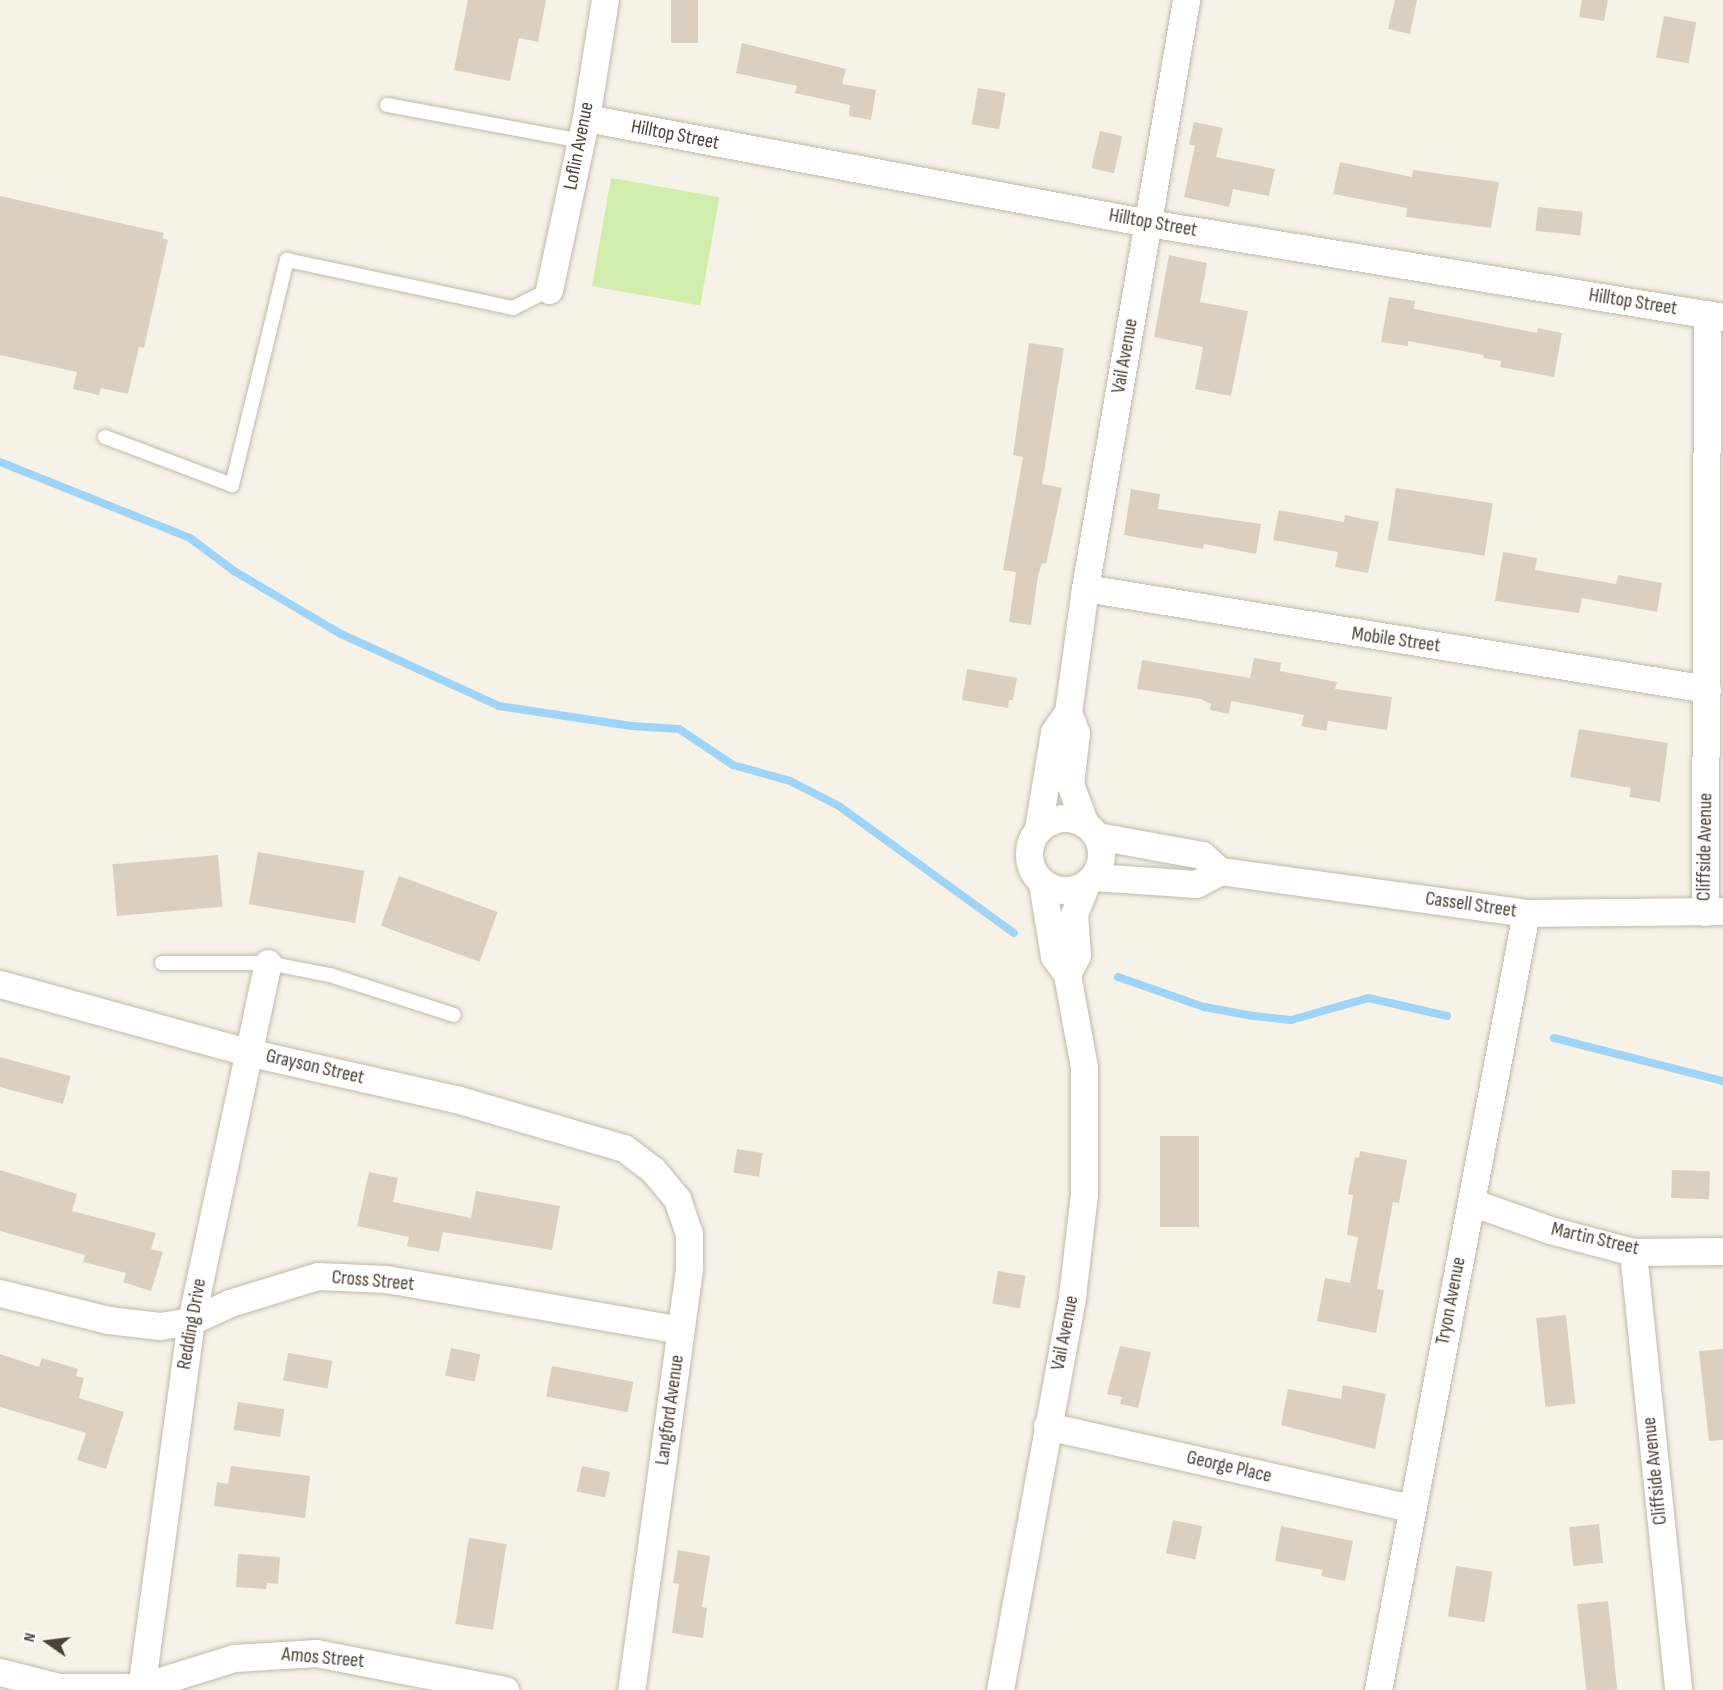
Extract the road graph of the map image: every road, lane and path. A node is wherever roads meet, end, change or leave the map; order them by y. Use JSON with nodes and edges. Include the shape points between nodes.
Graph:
{"nodes":[{"id":1,"x":604,"y":0,"type":"edge"},
{"id":2,"x":1186,"y":0,"type":"edge"},
{"id":3,"x":387,"y":105,"type":"dead end"},
{"id":4,"x":583,"y":130,"type":"junction"},
{"id":5,"x":1148,"y":223,"type":"junction"},
{"id":6,"x":549,"y":290,"type":"joint"},
{"id":7,"x":1715,"y":316,"type":"edge"},
{"id":8,"x":105,"y":437,"type":"dead end"},
{"id":9,"x":1085,"y":588,"type":"junction"},
{"id":10,"x":1707,"y":689,"type":"junction"},
{"id":11,"x":1068,"y":712,"type":"junction"},
{"id":12,"x":1038,"y":829,"type":"junction"},
{"id":13,"x":1091,"y":830,"type":"junction"},
{"id":14,"x":1220,"y":871,"type":"junction"},
{"id":15,"x":1090,"y":881,"type":"junction"},
{"id":16,"x":1042,"y":883,"type":"junction"},
{"id":17,"x":1714,"y":912,"type":"edge"},
{"id":18,"x":1526,"y":913,"type":"junction"},
{"id":19,"x":162,"y":963,"type":"dead end"},
{"id":20,"x":268,"y":963,"type":"junction"},
{"id":21,"x":1067,"y":974,"type":"junction"},
{"id":22,"x":0,"y":984,"type":"edge"},
{"id":23,"x":454,"y":1015,"type":"dead end"},
{"id":24,"x":247,"y":1052,"type":"junction"},
{"id":25,"x":628,"y":1151,"type":"joint"},
{"id":26,"x":1470,"y":1202,"type":"junction"},
{"id":27,"x":1723,"y":1251,"type":"edge"},
{"id":28,"x":1633,"y":1252,"type":"junction"},
{"id":29,"x":0,"y":1293,"type":"edge"},
{"id":30,"x":191,"y":1321,"type":"junction"},
{"id":31,"x":681,"y":1330,"type":"junction"},
{"id":32,"x":1047,"y":1426,"type":"junction"},
{"id":33,"x":1411,"y":1508,"type":"junction"},
{"id":34,"x":0,"y":1672,"type":"edge"},
{"id":35,"x":141,"y":1689,"type":"edge"},
{"id":36,"x":505,"y":1690,"type":"edge"},
{"id":37,"x":631,"y":1690,"type":"edge"},
{"id":38,"x":1000,"y":1690,"type":"edge"},
{"id":39,"x":1378,"y":1690,"type":"edge"},
{"id":40,"x":1678,"y":1690,"type":"edge"}],
"edges":[{"from":1,"to":4,"type":"street","name":"Loflin Avenue"},
{"from":2,"to":5,"type":"street","name":"Vail Avenue"},
{"from":3,"to":4,"type":"lane"},
{"from":4,"to":5,"type":"street","name":"Hilltop Street"},
{"from":4,"to":6,"type":"street","name":"Loflin Avenue"},
{"from":5,"to":7,"type":"street","name":"Hilltop Street"},
{"from":5,"to":9,"type":"street","name":"Vail Avenue"},
{"from":6,"to":8,"type":"lane","via":[[513,308],[287,260],[232,485]]},
{"from":7,"to":10,"type":"street","name":"Cliffside Avenue"},
{"from":9,"to":10,"type":"street","name":"Mobile Street"},
{"from":9,"to":11,"type":"street","name":"Vail Avenue"},
{"from":10,"to":17,"type":"street","name":"Cliffside Avenue"},
{"from":11,"to":12,"type":"street","name":"Vail Avenue","via":[[1054,732]]},
{"from":11,"to":13,"type":"street","name":"Vail Avenue","via":[[1076,733],[1070,784]]},
{"from":12,"to":13,"type":"street","via":[[1061,818]]},
{"from":12,"to":16,"type":"street","via":[[1029,852],[1030,864]]},
{"from":13,"to":14,"type":"street","name":"Cassell Street","via":[[1202,855]]},
{"from":13,"to":15,"type":"street","via":[[1102,856]]},
{"from":14,"to":15,"type":"street","via":[[1196,884]]},
{"from":14,"to":18,"type":"street","name":"Cassell Street"},
{"from":15,"to":16,"type":"street","via":[[1064,891]]},
{"from":15,"to":21,"type":"street","name":"Vail Avenue","via":[[1074,914],[1077,955]]},
{"from":16,"to":21,"type":"street","name":"Vail Avenue","via":[[1054,956]]},
{"from":17,"to":18,"type":"street","name":"Cassell Street"},
{"from":18,"to":26,"type":"street","name":"Tryon Avenue"},
{"from":19,"to":20,"type":"lane"},
{"from":20,"to":23,"type":"lane","via":[[330,975]]},
{"from":20,"to":24,"type":"street","name":"Redding Drive"},
{"from":21,"to":32,"type":"street","name":"Vail Avenue","via":[[1084,1068],[1084,1194],[1072,1296]]},
{"from":22,"to":24,"type":"street","name":"Grayson Street"},
{"from":24,"to":25,"type":"street","name":"Grayson Street","via":[[456,1099]]},
{"from":24,"to":30,"type":"street","name":"Redding Drive"},
{"from":25,"to":31,"type":"street","name":"Langford Avenue","via":[[653,1170],[676,1199],[689,1233]]},
{"from":26,"to":28,"type":"street","name":"Martin Street","via":[[1550,1230]]},
{"from":26,"to":33,"type":"street","name":"Tryon Avenue"},
{"from":27,"to":28,"type":"street","name":"Martin Street"},
{"from":28,"to":40,"type":"street","name":"Cliffside Avenue"},
{"from":29,"to":30,"type":"street","name":"Cross Street","via":[[108,1320],[160,1326]]},
{"from":30,"to":31,"type":"street","name":"Cross Street","via":[[230,1303],[318,1276],[386,1279]]},
{"from":30,"to":35,"type":"street","name":"Redding Drive"},
{"from":31,"to":37,"type":"street","name":"Langford Avenue"},
{"from":32,"to":33,"type":"street","name":"George Place"},
{"from":32,"to":38,"type":"street","name":"Vail Avenue"},
{"from":33,"to":39,"type":"street","name":"Tryon Avenue"},
{"from":34,"to":35,"type":"street","name":"Amos Street","via":[[59,1687]]},
{"from":35,"to":36,"type":"street","name":"Amos Street","via":[[234,1658],[316,1653]]}]}
